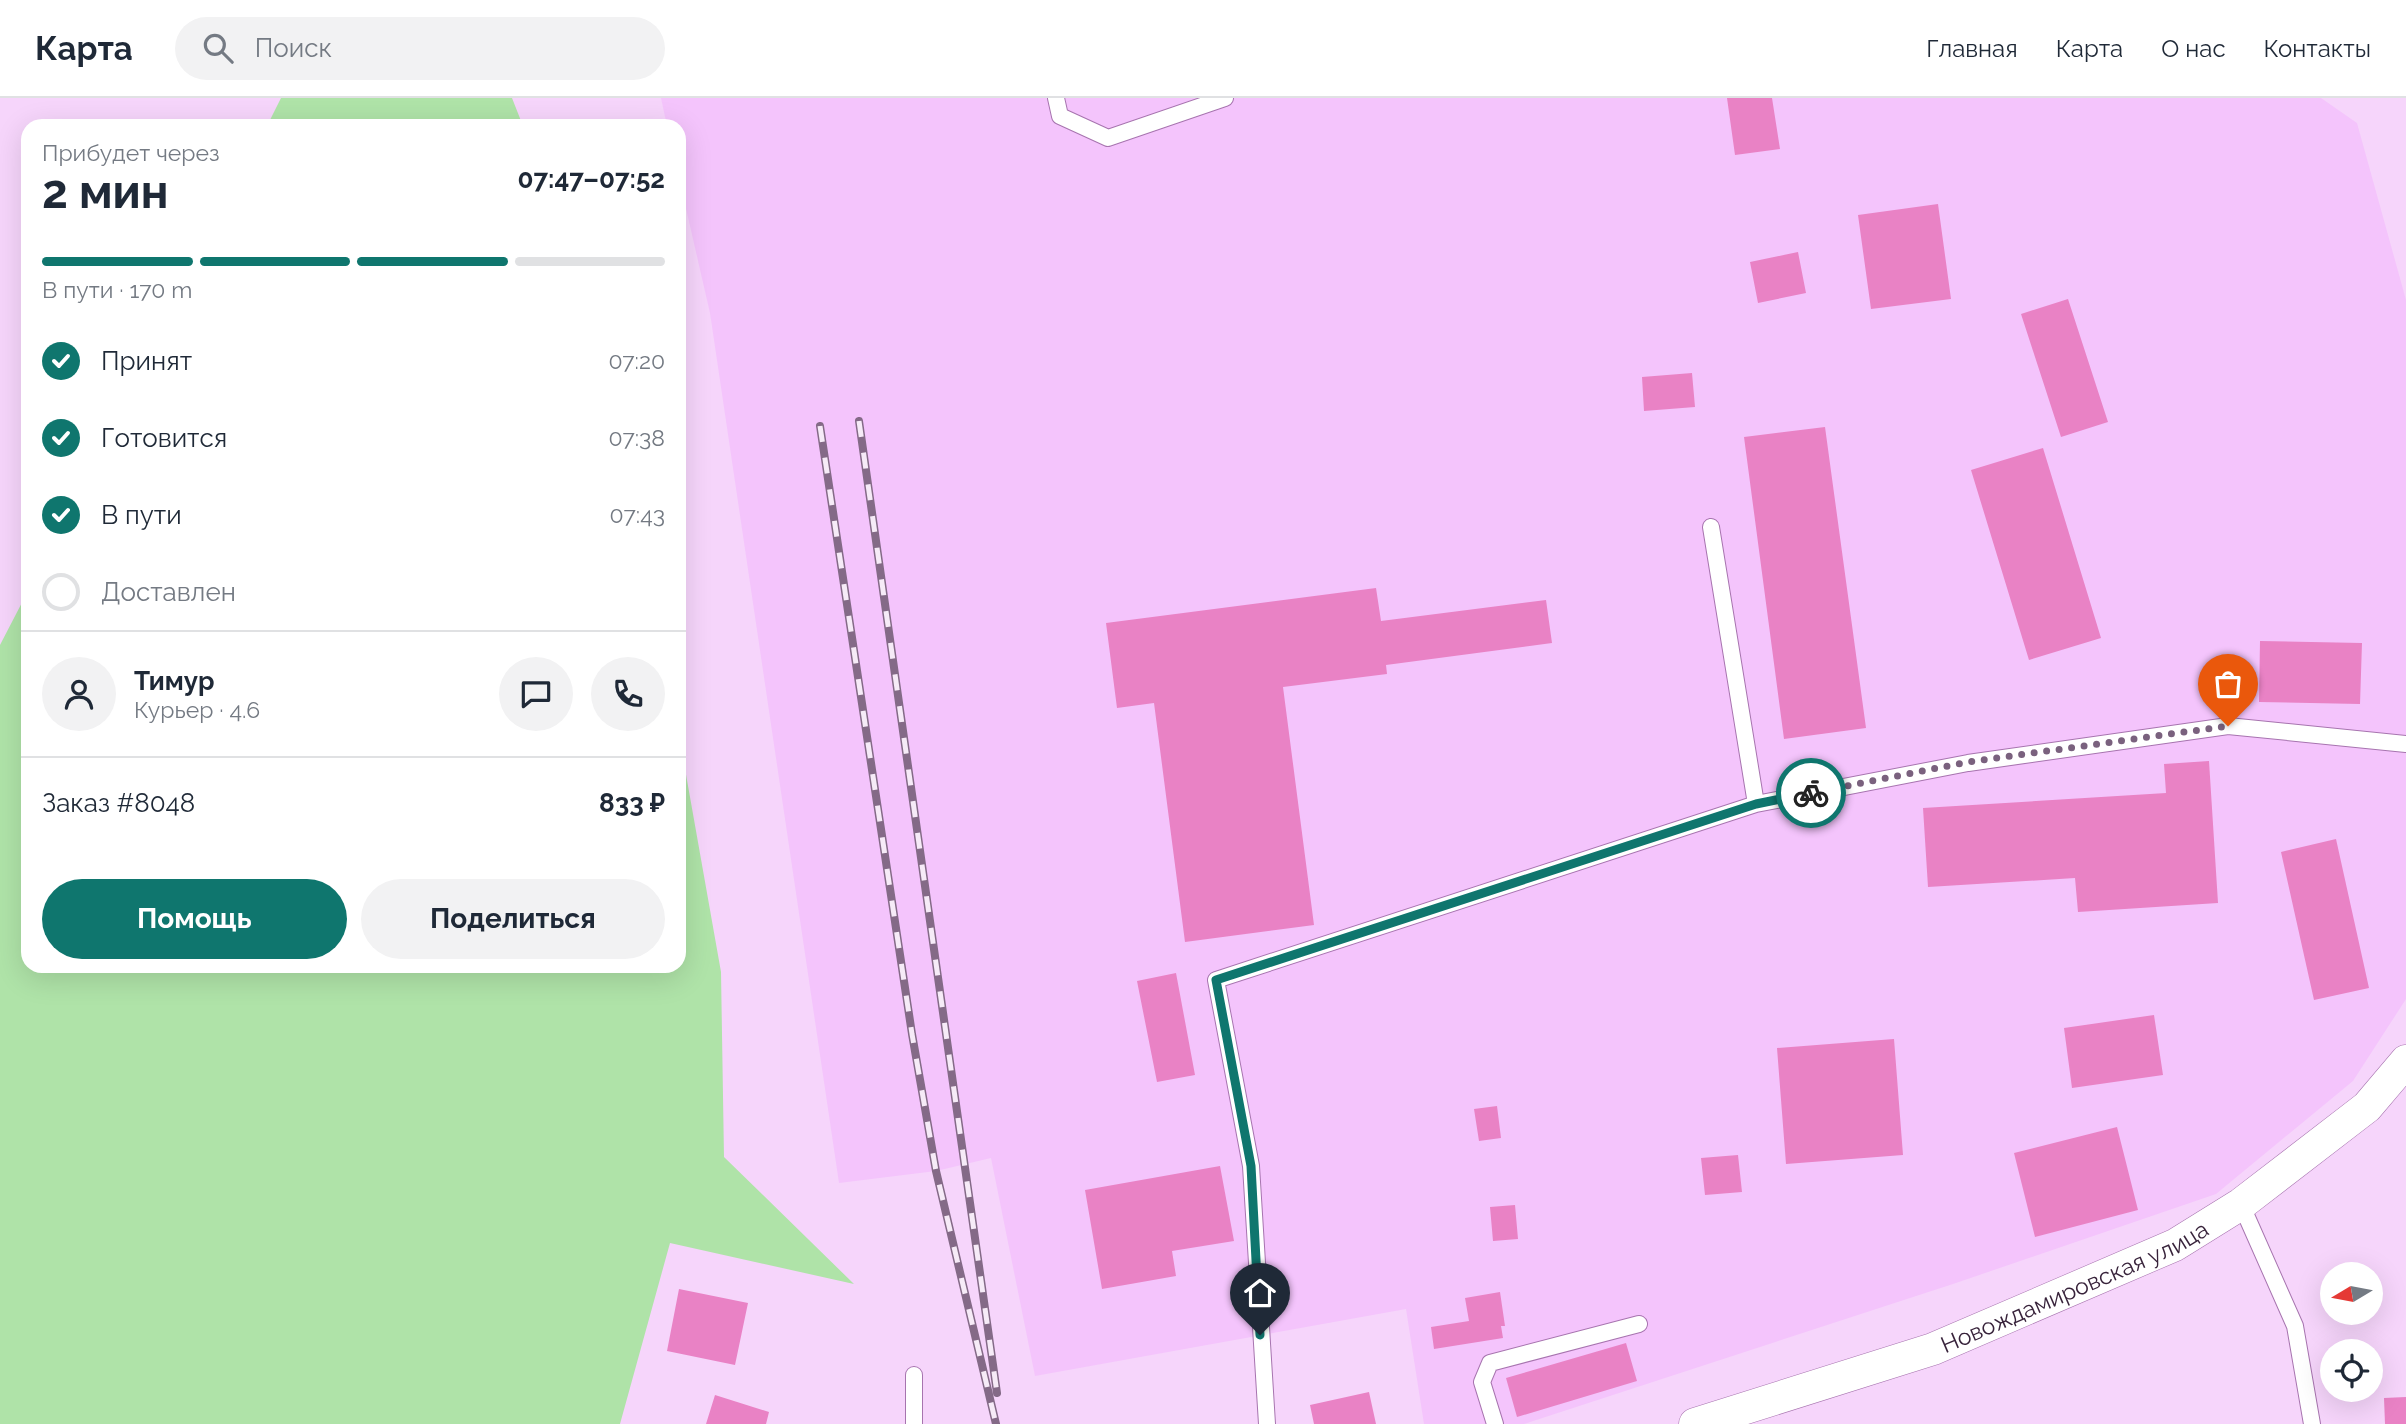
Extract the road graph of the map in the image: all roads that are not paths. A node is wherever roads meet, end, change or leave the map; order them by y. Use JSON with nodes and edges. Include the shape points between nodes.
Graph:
{"nodes":[{"id":1,"x":1056,"y":98,"type":"edge"},
{"id":2,"x":1225,"y":98,"type":"edge"},
{"id":3,"x":1711,"y":527,"type":"dead end"},
{"id":4,"x":2406,"y":744,"type":"edge"},
{"id":5,"x":1756,"y":804,"type":"junction"},
{"id":6,"x":2406,"y":1061,"type":"edge"},
{"id":7,"x":2241,"y":1204,"type":"junction"},
{"id":8,"x":1639,"y":1324,"type":"dead end"},
{"id":9,"x":914,"y":1376,"type":"dead end"},
{"id":10,"x":914,"y":1424,"type":"edge"},
{"id":11,"x":1267,"y":1424,"type":"edge"},
{"id":12,"x":1495,"y":1424,"type":"edge"},
{"id":13,"x":1695,"y":1424,"type":"edge"},
{"id":14,"x":2312,"y":1424,"type":"edge"}],
"edges":[{"from":1,"to":2,"type":"lane","via":[[1060,116],[1108,138]]},
{"from":3,"to":5,"type":"lane"},
{"from":4,"to":5,"type":"lane","via":[[2228,726],[1968,762]]},
{"from":5,"to":11,"type":"lane","via":[[1216,980],[1251,1166]]},
{"from":6,"to":7,"type":"street","name":"Новождамировская улица","via":[[2367,1107]]},
{"from":7,"to":13,"type":"street","name":"Новождамировская улица","via":[[2175,1245],[1933,1349]]},
{"from":7,"to":14,"type":"lane","via":[[2295,1326]]},
{"from":8,"to":12,"type":"lane","via":[[1490,1363],[1482,1382]]},
{"from":9,"to":10,"type":"lane"}]}
